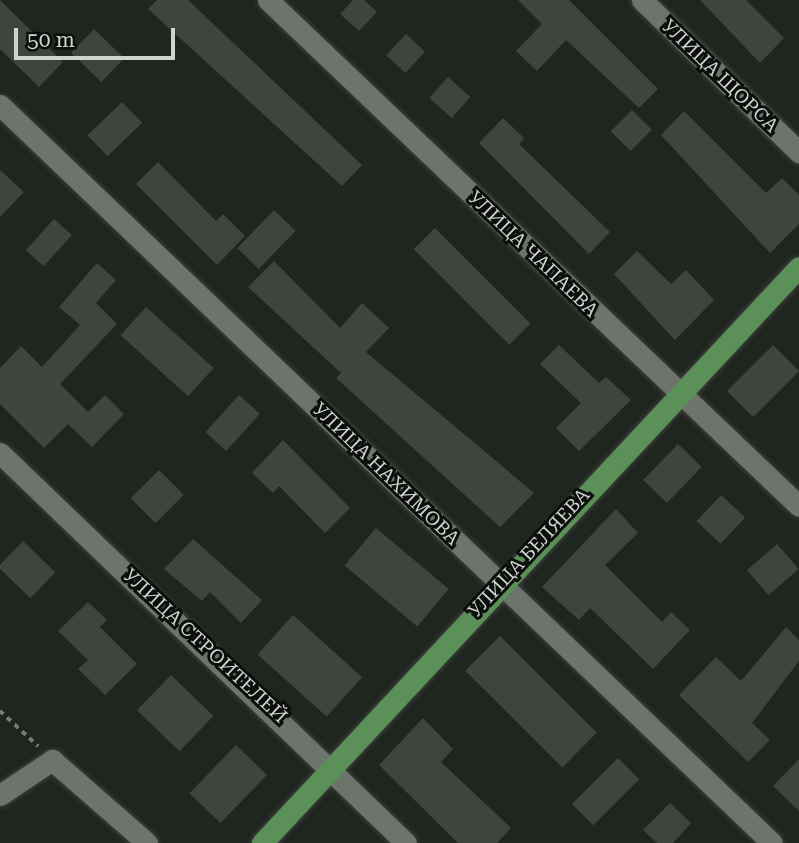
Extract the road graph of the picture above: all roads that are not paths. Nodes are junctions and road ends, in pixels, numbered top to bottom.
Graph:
1 (268, 0) edge
2 (642, 0) edge
3 (0, 105) edge
4 (799, 152) edge
5 (799, 267) edge
6 (678, 392) junction
7 (0, 453) edge
8 (799, 506) edge
9 (500, 584) junction
10 (332, 767) junction
11 (0, 795) edge
12 (147, 843) edge
13 (262, 843) edge
14 (406, 843) edge
15 (772, 843) edge

1 - 6 street, УЛИЦА ЧАПАЕВА
2 - 4 street, УЛИЦА ЩОРСА
3 - 9 street, УЛИЦА НАХИМОВА
5 - 6 main road, УЛИЦА БЕЛЯЕВА
6 - 8 street, УЛИЦА ЧАПАЕВА
6 - 9 main road, УЛИЦА БЕЛЯЕВА
7 - 10 street, УЛИЦА СТРОИТЕЛЕЙ
9 - 10 main road, УЛИЦА БЕЛЯЕВА
9 - 15 street, УЛИЦА НАХИМОВА
10 - 13 main road, УЛИЦА БЕЛЯЕВА
10 - 14 street, УЛИЦА СТРОИТЕЛЕЙ
11 - 12 street

